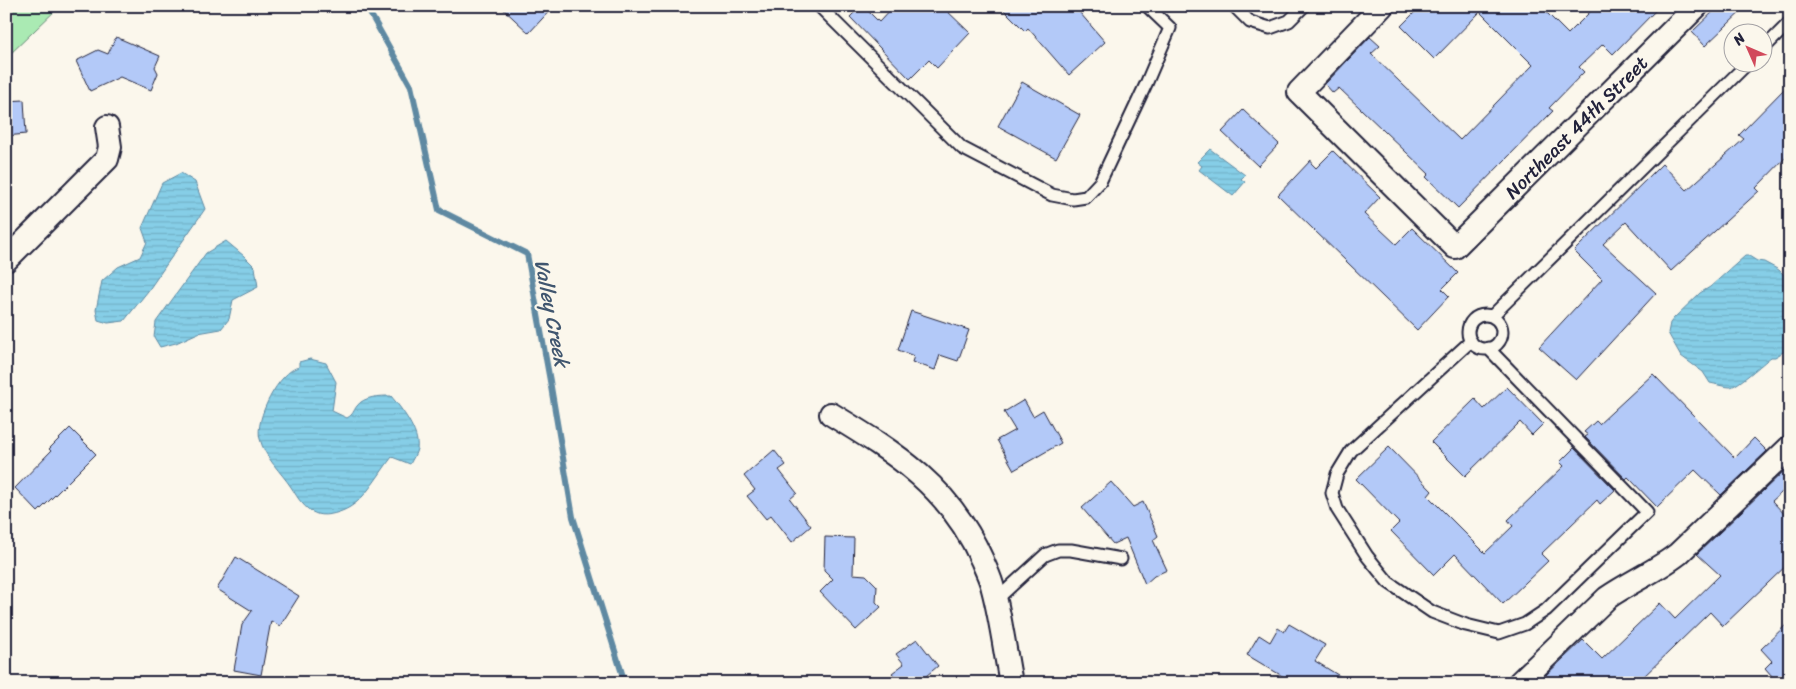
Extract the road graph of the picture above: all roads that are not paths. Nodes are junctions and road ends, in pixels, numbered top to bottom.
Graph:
1 (820, 6) edge
2 (1147, 6) edge
3 (1234, 6) edge
4 (1304, 6) edge
5 (1382, 6) edge
6 (1697, 6) edge
7 (1790, 22) edge
8 (1774, 38) edge
9 (1739, 72) edge
10 (108, 127) dead end
11 (6, 260) edge
12 (1492, 316) junction
13 (1471, 341) junction
14 (1488, 348) junction
15 (832, 414) dead end
16 (1790, 447) edge
17 (1121, 558) dead end
18 (996, 600) junction
19 (1011, 683) edge
20 (1519, 683) edge

1 - 2 lane
3 - 4 lane
5 - 6 street, Northeast 44th Street
7 - 8 lane
9 - 12 lane
10 - 11 street
12 - 13 lane
12 - 14 lane
13 - 14 lane
13 - 14 lane
15 - 18 street
16 - 20 street
17 - 18 lane
18 - 19 street

